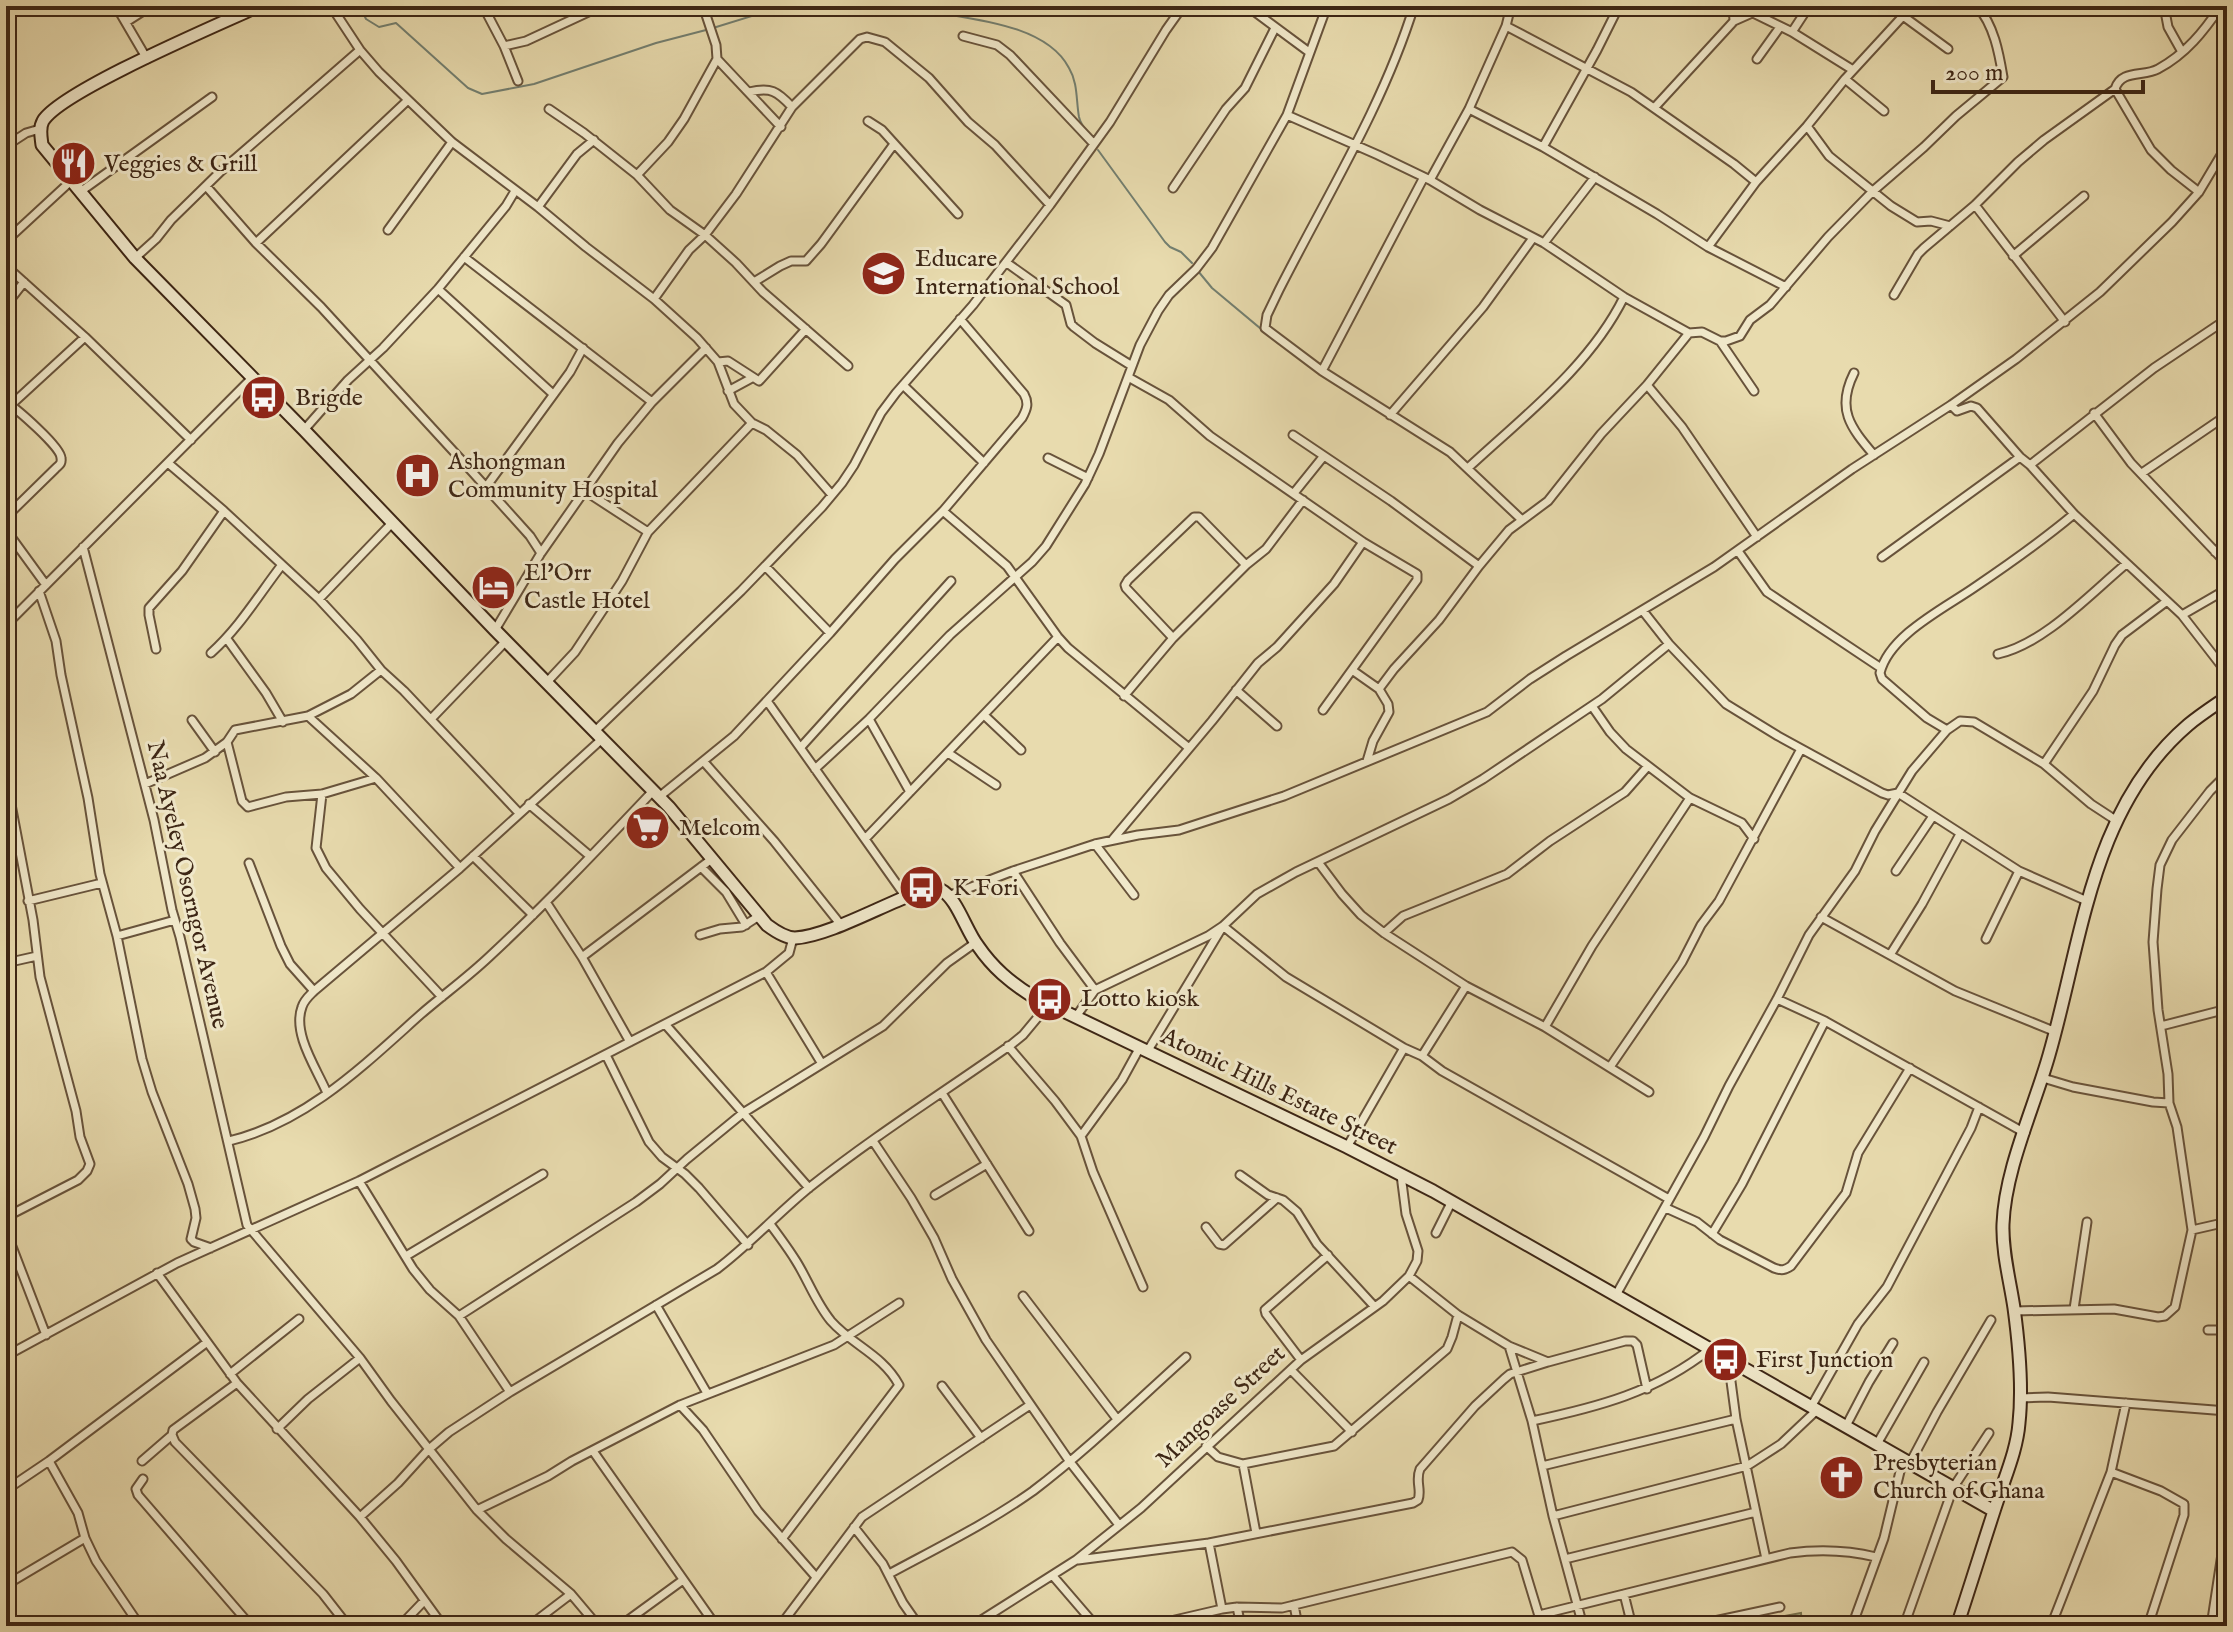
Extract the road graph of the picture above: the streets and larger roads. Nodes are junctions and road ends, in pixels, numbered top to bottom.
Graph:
1 (23, 6) edge
2 (116, 6) edge
3 (151, 6) edge
4 (259, 6) edge
5 (331, 6) edge
6 (483, 6) edge
7 (703, 6) edge
8 (1183, 6) edge
9 (1247, 6) edge
10 (1327, 6) edge
11 (1414, 6) edge
12 (1511, 6) edge
13 (1619, 6) edge
14 (1736, 6) edge
15 (1809, 6) edge
16 (1909, 6) edge
17 (1977, 6) edge
18 (2164, 6) edge
19 (2221, 6) edge
20 (597, 8) edge
21 (9, 12) edge
22 (1752, 13) junction
23 (1903, 16) junction
24 (1734, 21) junction
25 (126, 22) junction
26 (1506, 26) junction
27 (1780, 27) junction
28 (1275, 28) junction
29 (1792, 32) junction
30 (963, 36) dead end
31 (504, 46) junction
32 (1948, 49) dead end
33 (360, 50) junction
34 (1309, 52) junction
35 (2182, 52) junction
36 (147, 59) junction
37 (717, 59) junction
38 (1757, 59) dead end
39 (1587, 67) junction
40 (1853, 70) junction
41 (1845, 79) junction
42 (518, 81) dead end
43 (2115, 89) junction
44 (749, 92) junction
45 (212, 97) dead end
46 (408, 100) junction
47 (792, 107) junction
48 (1655, 107) junction
49 (549, 109) dead end
50 (1469, 109) junction
51 (1884, 111) dead end
52 (1287, 115) junction
53 (868, 121) dead end
54 (1807, 126) junction
55 (781, 127) junction
56 (40, 129) junction
57 (594, 140) junction
58 (452, 142) junction
59 (894, 144) junction
60 (1094, 144) junction
61 (1355, 145) junction
62 (2227, 145) edge
63 (6, 146) edge
64 (1543, 147) junction
65 (637, 175) junction
66 (1595, 177) junction
67 (1427, 179) junction
68 (71, 181) junction
69 (1756, 182) junction
70 (206, 186) junction
71 (1173, 188) dead end
72 (515, 191) junction
73 (1873, 191) junction
74 (80, 192) junction
75 (2199, 192) junction
76 (2084, 196) dead end
77 (1050, 205) junction
78 (1975, 205) junction
79 (538, 207) junction
80 (958, 214) dead end
81 (1950, 226) junction
82 (388, 230) dead end
83 (705, 235) junction
84 (1533, 238) junction
85 (6, 241) edge
86 (256, 243) junction
87 (1544, 243) junction
88 (1708, 247) junction
89 (2013, 256) junction
90 (464, 257) junction
91 (135, 258) junction
92 (1007, 263) junction
93 (6, 266) edge
94 (24, 282) junction
95 (754, 282) junction
96 (1786, 287) junction
97 (438, 289) junction
98 (1894, 295) dead end
99 (1624, 297) junction
100 (654, 299) junction
101 (6, 305) edge
102 (960, 319) junction
103 (2227, 319) edge
104 (2065, 322) junction
105 (806, 329) junction
106 (1689, 333) junction
107 (85, 337) junction
108 (1720, 341) junction
109 (583, 348) junction
110 (706, 348) junction
111 (370, 361) junction
112 (718, 362) junction
113 (848, 366) dead end
114 (1132, 366) junction
115 (1322, 371) junction
116 (1854, 373) dead end
117 (253, 377) junction
118 (1128, 377) junction
119 (752, 378) junction
120 (903, 385) junction
121 (1647, 385) junction
122 (728, 391) junction
123 (1754, 391) dead end
124 (553, 394) junction
125 (652, 402) junction
126 (8, 404) edge
127 (1951, 405) junction
128 (2094, 413) junction
129 (1390, 415) junction
130 (2227, 415) edge
131 (752, 423) junction
132 (304, 430) junction
133 (1293, 435) dead end
134 (191, 440) junction
135 (1874, 455) junction
136 (1323, 457) junction
137 (2020, 457) junction
138 (1048, 458) dead end
139 (168, 463) junction
140 (984, 463) junction
141 (2030, 465) junction
142 (1468, 468) junction
143 (2142, 473) junction
144 (1088, 478) junction
145 (486, 487) junction
146 (585, 491) junction
147 (1294, 493) junction
148 (832, 495) junction
149 (1303, 500) junction
150 (224, 511) junction
151 (943, 511) junction
152 (2074, 514) junction
153 (6, 517) edge
154 (1522, 520) junction
155 (393, 522) junction
156 (6, 531) edge
157 (648, 532) junction
158 (1757, 537) junction
159 (1363, 542) junction
160 (2227, 542) edge
161 (83, 547) junction
162 (1738, 551) junction
163 (2215, 552) junction
164 (541, 553) junction
165 (1882, 557) dead end
166 (2126, 564) junction
167 (2227, 564) edge
168 (1246, 565) junction
169 (281, 566) junction
170 (765, 566) junction
171 (1479, 566) junction
172 (1016, 577) junction
173 (951, 581) dead end
174 (46, 585) junction
175 (2227, 589) edge
176 (39, 591) junction
177 (319, 599) junction
178 (2167, 601) junction
179 (1643, 611) junction
180 (2182, 615) junction
181 (6, 625) edge
182 (495, 630) junction
183 (830, 633) junction
184 (1058, 637) junction
185 (1173, 638) junction
186 (227, 639) junction
187 (506, 641) junction
188 (1669, 644) junction
189 (156, 649) dead end
190 (211, 653) dead end
191 (1998, 654) dead end
192 (1881, 668) junction
193 (381, 670) junction
194 (1352, 670) junction
195 (2227, 673) edge
196 (547, 682) junction
197 (1379, 689) junction
198 (1236, 690) junction
199 (1124, 696) junction
200 (2227, 697) edge
201 (767, 701) junction
202 (1592, 706) junction
203 (1323, 710) dead end
204 (984, 715) junction
205 (308, 716) junction
206 (431, 719) junction
207 (869, 719) junction
208 (192, 720) dead end
209 (283, 722) junction
210 (1277, 726) dead end
211 (1947, 730) junction
212 (598, 735) junction
213 (227, 742) junction
214 (801, 747) junction
215 (1189, 748) junction
216 (1801, 749) junction
217 (1021, 750) dead end
218 (215, 752) junction
219 (948, 753) junction
220 (1367, 761) junction
221 (704, 762) junction
222 (2044, 764) junction
223 (1648, 766) junction
224 (815, 769) junction
225 (2227, 774) edge
226 (6, 778) edge
227 (376, 778) junction
228 (145, 784) junction
229 (996, 785) dead end
230 (910, 792) junction
231 (1898, 793) junction
232 (322, 794) junction
233 (656, 794) junction
234 (1690, 798) junction
235 (529, 804) junction
236 (519, 813) junction
237 (1933, 816) junction
238 (1763, 821) junction
239 (2117, 821) junction
240 (1742, 823) junction
241 (1960, 834) junction
242 (865, 839) junction
243 (1754, 839) junction
244 (1111, 841) junction
245 (1095, 844) junction
246 (473, 856) junction
247 (590, 856) junction
248 (713, 858) junction
249 (1318, 862) junction
250 (249, 863) dead end
251 (701, 867) junction
252 (460, 868) junction
253 (1013, 871) junction
254 (1896, 871) dead end
255 (2019, 871) junction
256 (2226, 880) edge
257 (102, 883) junction
258 (1134, 895) dead end
259 (948, 896) junction
260 (906, 897) junction
261 (28, 901) junction
262 (2087, 901) junction
263 (546, 902) junction
264 (533, 915) junction
265 (759, 916) junction
266 (1821, 917) junction
267 (175, 920) junction
268 (2227, 924) edge
269 (746, 925) junction
270 (841, 925) junction
271 (1223, 926) junction
272 (384, 933) junction
273 (1384, 933) junction
274 (700, 935) dead end
275 (117, 936) junction
276 (793, 938) junction
277 (1986, 939) dead end
278 (975, 943) junction
279 (1890, 955) junction
280 (37, 956) junction
281 (582, 957) junction
282 (6, 963) edge
283 (766, 972) junction
284 (1466, 986) junction
285 (1095, 990) junction
286 (314, 991) junction
287 (442, 997) junction
288 (1777, 999) junction
289 (2227, 1001) edge
290 (1048, 1005) junction
291 (2227, 1009) edge
292 (1075, 1018) junction
293 (1825, 1021) junction
294 (665, 1024) junction
295 (2161, 1026) junction
296 (1545, 1027) junction
297 (2056, 1032) junction
298 (630, 1042) junction
299 (1008, 1046) junction
300 (1404, 1048) junction
301 (1143, 1051) junction
302 (606, 1055) junction
303 (1422, 1056) junction
304 (822, 1064) junction
305 (1610, 1067) junction
306 (1910, 1068) junction
307 (2043, 1078) junction
308 (1649, 1092) dead end
309 (327, 1093) junction
310 (942, 1093) junction
311 (2169, 1103) junction
312 (1979, 1107) junction
313 (743, 1113) junction
314 (2025, 1133) junction
315 (1081, 1136) junction
316 (229, 1141) junction
317 (873, 1141) junction
318 (1347, 1147) junction
319 (987, 1164) junction
320 (677, 1169) junction
321 (543, 1174) dead end
322 (1240, 1175) dead end
323 (1401, 1175) junction
324 (359, 1181) junction
325 (809, 1188) junction
326 (935, 1195) dead end
327 (1277, 1198) junction
328 (1669, 1199) junction
329 (1452, 1201) junction
330 (1666, 1208) junction
331 (6, 1217) edge
332 (2087, 1222) dead end
333 (2227, 1222) edge
334 (770, 1224) junction
335 (1206, 1227) dead end
336 (2192, 1230) junction
337 (6, 1231) edge
338 (251, 1231) junction
339 (1029, 1231) dead end
340 (1436, 1233) dead end
341 (1712, 1234) junction
342 (748, 1245) junction
343 (211, 1248) junction
344 (1328, 1255) junction
345 (406, 1256) junction
346 (157, 1273) junction
347 (1409, 1276) junction
348 (1143, 1287) dead end
349 (1616, 1295) junction
350 (1023, 1296) dead end
351 (899, 1303) dead end
352 (656, 1305) junction
353 (1374, 1306) junction
354 (2074, 1309) junction
355 (2014, 1311) junction
356 (1458, 1315) junction
357 (459, 1316) junction
358 (299, 1319) dead end
359 (1991, 1320) dead end
360 (2208, 1330) dead end
361 (2227, 1330) edge
362 (46, 1335) junction
363 (847, 1337) junction
364 (206, 1343) junction
365 (1893, 1343) dead end
366 (1509, 1346) junction
367 (1710, 1349) junction
368 (6, 1356) edge
369 (1186, 1357) dead end
370 (360, 1358) junction
371 (1728, 1359) junction
372 (1301, 1360) junction
373 (1548, 1362) junction
374 (1924, 1362) dead end
375 (1291, 1370) junction
376 (1517, 1371) junction
377 (230, 1374) junction
378 (237, 1383) junction
379 (942, 1386) dead end
380 (1647, 1389) junction
381 (510, 1392) junction
382 (707, 1393) junction
383 (2020, 1398) junction
384 (2126, 1403) junction
385 (680, 1405) junction
386 (1030, 1405) junction
387 (1814, 1408) junction
388 (2227, 1411) edge
389 (1117, 1419) junction
390 (1736, 1419) junction
391 (1532, 1421) junction
392 (1846, 1426) junction
393 (277, 1429) junction
394 (1352, 1432) junction
395 (1989, 1433) dead end
396 (172, 1435) junction
397 (981, 1438) junction
398 (1877, 1444) junction
399 (1206, 1446) junction
400 (428, 1450) junction
401 (593, 1451) junction
402 (49, 1461) junction
403 (142, 1461) dead end
404 (1907, 1461) junction
405 (1070, 1462) junction
406 (1243, 1464) junction
407 (1542, 1466) junction
408 (1747, 1466) junction
409 (2111, 1472) junction
410 (143, 1479) dead end
411 (1953, 1488) junction
412 (6, 1490) edge
413 (477, 1510) junction
414 (1994, 1511) junction
415 (1756, 1512) junction
416 (1553, 1516) junction
417 (360, 1517) junction
418 (2227, 1521) edge
419 (1119, 1525) junction
420 (854, 1527) junction
421 (1256, 1533) junction
422 (85, 1538) junction
423 (782, 1539) junction
424 (1209, 1543) junction
425 (1876, 1557) junction
426 (1565, 1559) junction
427 (1766, 1559) junction
428 (1076, 1560) junction
429 (889, 1574) junction
430 (1053, 1576) junction
431 (816, 1577) junction
432 (683, 1580) junction
433 (6, 1585) edge
434 (571, 1594) junction
435 (1624, 1594) junction
436 (424, 1601) junction
437 (1294, 1605) junction
438 (1578, 1605) junction
439 (1237, 1607) junction
440 (1780, 1607) dead end
441 (1222, 1609) junction
442 (1186, 1617) junction
443 (1540, 1621) edge
444 (140, 1626) edge
445 (251, 1626) edge
446 (348, 1626) edge
447 (400, 1626) edge
448 (443, 1626) edge
449 (529, 1626) edge
450 (598, 1626) edge
451 (620, 1626) edge
452 (716, 1626) edge
453 (780, 1626) edge
454 (919, 1626) edge
455 (972, 1626) edge
456 (1096, 1626) edge
457 (1149, 1626) edge
458 (1188, 1626) edge
459 (1241, 1626) edge
460 (1298, 1626) edge
461 (1530, 1626) edge
462 (1583, 1626) edge
463 (1632, 1626) edge
464 (1691, 1626) edge
465 (1852, 1626) edge
466 (1904, 1626) edge
467 (1957, 1626) edge
468 (2051, 1626) edge
469 (2148, 1626) edge
470 (2211, 1626) edge

1 - 21 street
2 - 25 street
3 - 25 street
4 - 36 street
5 - 33 street
6 - 31 street
7 - 37 street
8 - 60 street
9 - 28 street
10 - 34 street
11 - 61 street
12 - 26 street
13 - 39 street
14 - 22 street
14 - 24 street
15 - 29 street
16 - 23 street
17 - 73 street
18 - 35 street
19 - 35 street
20 - 31 street
22 - 24 street
22 - 27 street
23 - 32 street
23 - 40 street
24 - 48 street
25 - 36 street
26 - 39 street
26 - 50 street
27 - 29 street
27 - 38 street
28 - 34 street
28 - 71 street
29 - 40 street
30 - 60 street
31 - 42 street
33 - 46 street
33 - 70 street
34 - 52 street
35 - 43 street
36 - 56 street
37 - 44 street
37 - 65 street
39 - 48 street
39 - 64 street
40 - 41 street
41 - 51 street
41 - 54 street
43 - 75 street
43 - 78 street
44 - 47 street
44 - 55 street
45 - 74 street
46 - 58 street
46 - 86 street
47 - 55 street
47 - 77 street
48 - 69 street
49 - 57 street
50 - 64 street
50 - 67 street
52 - 61 street
52 - 114 street
53 - 59 street
54 - 69 street
54 - 73 street
55 - 83 street
56 - 63 street
56 - 68 street
57 - 65 street
57 - 79 street
58 - 72 street
58 - 82 street
59 - 80 street
59 - 95 street
60 - 77 street
61 - 67 street
61 - 115 street
62 - 75 street
64 - 66 street
65 - 83 street
66 - 87 street
66 - 88 street
67 - 84 street
67 - 115 street
68 - 74 street
68 - 85 street
69 - 88 street
70 - 86 street
70 - 91 street
72 - 79 street
72 - 90 street
73 - 81 street
73 - 96 street
74 - 91 street
75 - 104 street
76 - 89 street
77 - 92 street
78 - 81 street
78 - 89 street
79 - 100 street
81 - 98 street
83 - 95 street
83 - 100 street
84 - 87 street
84 - 129 street
86 - 111 street
87 - 99 street
88 - 96 street
89 - 104 street
90 - 97 street
90 - 109 street
91 - 117 street
92 - 102 street
92 - 114 street
93 - 94 street
94 - 101 street
94 - 107 street
95 - 105 street
96 - 108 street
97 - 111 street
97 - 124 street
99 - 106 street
99 - 142 street
100 - 110 street
102 - 120 street
102 - 140 street
103 - 128 street
104 - 127 street
105 - 113 street
105 - 119 street
106 - 108 street
106 - 121 street
107 - 126 street
107 - 134 street
108 - 123 street
109 - 124 street
109 - 125 street
110 - 112 street
110 - 125 street
111 - 132 street
111 - 145 street
112 - 119 street
112 - 122 street
114 - 118 street
115 - 129 street
116 - 135 street
117 - 132 street
117 - 134 street
118 - 144 street
118 - 147 street
119 - 122 street
120 - 140 street
120 - 148 street
121 - 154 street
121 - 158 street
122 - 131 street
124 - 145 street
125 - 146 street
126 - 153 street
127 - 135 street
127 - 137 street
128 - 141 street
128 - 143 street
129 - 142 street
130 - 143 street
131 - 148 street
131 - 157 street
132 - 155 street
133 - 136 street
134 - 139 street
135 - 158 street
136 - 147 street
136 - 171 street
137 - 141 street
137 - 165 street
138 - 144 street
139 - 150 street
139 - 161 street
140 - 151 street
141 - 152 street
142 - 154 street
143 - 163 street
144 - 172 street
145 - 164 street
146 - 157 street
146 - 164 street
147 - 149 street
148 - 170 street
149 - 159 street
149 - 168 street
150 - 169 street
150 - 189 street
151 - 172 street
151 - 183 street
152 - 166 street
152 - 192 street
154 - 171 street
155 - 177 street
155 - 182 street
156 - 174 street
157 - 196 street
158 - 162 street
159 - 194 street
159 - 198 street
160 - 163 street
161 - 174 street
161 - 228 street, Naa Ayeley Osorngor Avenue
162 - 179 street
162 - 192 street
163 - 167 street
164 - 182 street
166 - 178 street
166 - 191 street
168 - 185 street
168 - 185 street
169 - 177 street
169 - 186 street
170 - 183 street
170 - 212 street
171 - 197 street
172 - 184 street
172 - 207 street
173 - 214 street
174 - 176 street
175 - 180 street
176 - 181 street
176 - 257 street
177 - 193 street
178 - 180 street
178 - 222 street
179 - 188 street
179 - 220 street
180 - 195 street
182 - 187 street
183 - 201 street
184 - 199 street
184 - 204 street
185 - 199 street
186 - 190 street
186 - 209 street
187 - 196 street
187 - 206 street
188 - 202 street
188 - 216 street
192 - 211 street
193 - 205 street
193 - 206 street
194 - 197 street
194 - 203 street
196 - 212 street
197 - 220 street
198 - 210 street
198 - 215 street
199 - 215 street
200 - 239 street
201 - 214 street
201 - 221 street
202 - 223 street
202 - 249 street
204 - 217 street
204 - 219 street
205 - 209 street
205 - 227 street
206 - 236 street
207 - 224 street
207 - 230 street
208 - 218 street
209 - 213 street
211 - 222 street
211 - 231 street
212 - 233 street
212 - 235 street
213 - 218 street
213 - 232 street
214 - 224 street
215 - 244 street
216 - 231 street
216 - 238 street
218 - 228 street
219 - 229 street
219 - 230 street
220 - 244 street
221 - 233 street
221 - 270 street
222 - 239 street
223 - 234 street
223 - 273 street
224 - 242 street
225 - 295 street
226 - 261 street
227 - 232 street
227 - 252 street
228 - 267 street, Naa Ayeley Osorngor Avenue
230 - 242 street
231 - 237 street
231 - 266 street
232 - 272 street
233 - 247 street
233 - 248 street
234 - 240 street
234 - 296 street
235 - 236 street
235 - 247 street
236 - 246 street
237 - 241 street
237 - 254 street
238 - 240 street
238 - 243 street
239 - 262 street
240 - 243 street
241 - 255 street
241 - 279 street
242 - 260 street
243 - 305 street
244 - 245 street
245 - 253 street
245 - 258 street
246 - 252 street
246 - 264 street
247 - 263 street
248 - 251 street
248 - 265 street
249 - 271 street
249 - 273 street
250 - 286 street
251 - 269 street
251 - 281 street
252 - 272 street
253 - 259 street
253 - 285 street
255 - 262 street
255 - 277 street
256 - 268 street
257 - 261 street
257 - 275 street
259 - 260 street
259 - 278 street, Atomic Hills Estate Street
260 - 270 street
261 - 280 street
262 - 297 street
263 - 264 street
263 - 281 street
264 - 287 street
265 - 269 street
265 - 276 street
266 - 279 street
266 - 288 street
267 - 275 street
267 - 316 street, Naa Ayeley Osorngor Avenue
269 - 274 street
270 - 276 street
271 - 285 street
271 - 300 street
271 - 301 street
272 - 286 street
272 - 287 street
273 - 284 street
275 - 343 street
276 - 283 street
278 - 290 street, Atomic Hills Estate Street
278 - 304 street
279 - 297 street
280 - 282 street
280 - 331 street
281 - 298 street
283 - 294 street
283 - 304 street
284 - 296 street
284 - 303 street
285 - 292 street
286 - 309 street
287 - 309 street
288 - 293 street
288 - 328 street
289 - 291 street
290 - 292 street, Atomic Hills Estate Street
290 - 299 street
291 - 295 street
292 - 301 street, Atomic Hills Estate Street
293 - 306 street
293 - 341 street
294 - 298 street
294 - 313 street
295 - 311 street
296 - 305 street
297 - 307 street
298 - 302 street
299 - 310 street
299 - 315 street
300 - 303 street
300 - 318 street
301 - 315 street
301 - 318 street, Atomic Hills Estate Street
302 - 320 street
302 - 324 street
303 - 328 street
304 - 313 street
305 - 308 street
306 - 312 street
306 - 341 street
307 - 311 street
307 - 314 street
309 - 316 street
310 - 317 street
310 - 319 street
311 - 336 street
312 - 314 street
312 - 387 street
313 - 320 street
313 - 325 street
314 - 355 street
315 - 348 street
316 - 338 street, Naa Ayeley Osorngor Avenue
317 - 325 street
317 - 386 street
318 - 323 street, Atomic Hills Estate Street
319 - 326 street
319 - 339 street
320 - 342 street
320 - 357 street
321 - 345 street
322 - 327 street
323 - 329 street, Atomic Hills Estate Street
323 - 347 street
324 - 338 street
324 - 345 street
325 - 334 street
327 - 335 street
327 - 344 street
328 - 330 street
329 - 340 street
329 - 349 street, Atomic Hills Estate Street
330 - 341 street
330 - 349 street
332 - 354 street
333 - 336 street
334 - 342 street
334 - 363 street
336 - 354 street
337 - 362 street
338 - 343 street
338 - 370 street
342 - 352 street
343 - 346 street
344 - 353 street
344 - 372 street
345 - 357 street
346 - 362 street
346 - 364 street
347 - 353 street, Mangoase Street
347 - 356 street
349 - 367 street, Atomic Hills Estate Street
350 - 389 street
351 - 363 street
352 - 381 street
352 - 382 street
353 - 372 street, Mangoase Street
354 - 355 street
355 - 383 street
356 - 366 street
356 - 394 street
357 - 381 street
358 - 377 street
359 - 404 street
360 - 361 street
362 - 368 street
363 - 382 street
363 - 423 street
364 - 377 street
364 - 402 street
365 - 392 street
366 - 373 street
366 - 376 street
367 - 371 street, Atomic Hills Estate Street
367 - 380 street
369 - 389 street
370 - 393 street
370 - 400 street
371 - 387 street, Atomic Hills Estate Street
371 - 390 street
372 - 375 street, Mangoase Street
373 - 376 street
373 - 380 street
374 - 398 street
375 - 394 street
375 - 399 street, Mangoase Street
376 - 391 street
376 - 421 street
377 - 378 street
378 - 393 street
378 - 396 street
379 - 397 street
380 - 391 street
381 - 400 street
382 - 385 street
383 - 384 street
383 - 414 street
384 - 388 street
384 - 409 street
385 - 401 street
385 - 423 street
386 - 397 street
386 - 405 street
387 - 392 street, Atomic Hills Estate Street
387 - 408 street
389 - 405 street
390 - 407 street
390 - 408 street
391 - 407 street
392 - 398 street, Atomic Hills Estate Street
393 - 417 street
394 - 406 street
395 - 411 street
396 - 403 street
396 - 446 street
397 - 420 street
398 - 404 street, Atomic Hills Estate Street
399 - 406 street
399 - 419 street, Mangoase Street
400 - 413 street
400 - 417 street
401 - 413 street
401 - 432 street
402 - 412 street
402 - 422 street
404 - 411 street, Atomic Hills Estate Street
404 - 425 street
405 - 419 street
405 - 429 street
406 - 421 street
407 - 416 street
408 - 415 street
408 - 416 street
409 - 468 street
409 - 469 street
410 - 445 street
411 - 414 street, Atomic Hills Estate Street
411 - 466 street
413 - 434 street
414 - 467 street
415 - 426 street
415 - 427 street
416 - 426 street
417 - 436 street
418 - 470 street
419 - 428 street, Mangoase Street
420 - 429 street
420 - 431 street
421 - 424 street
422 - 433 street
422 - 444 street
423 - 431 street
424 - 428 street
424 - 441 street
425 - 427 street
425 - 465 street
426 - 438 street
427 - 435 street
428 - 430 street, Mangoase Street
429 - 454 street
430 - 455 street, Mangoase Street
430 - 456 street
431 - 453 street
432 - 451 street
432 - 452 street
434 - 449 street
434 - 450 street
435 - 438 street
435 - 463 street
436 - 447 street
436 - 448 street
437 - 439 street
437 - 443 street
437 - 460 street
438 - 443 street
438 - 462 street
439 - 441 street
439 - 459 street
440 - 464 street
441 - 442 street
442 - 457 street
442 - 458 street
443 - 461 street

